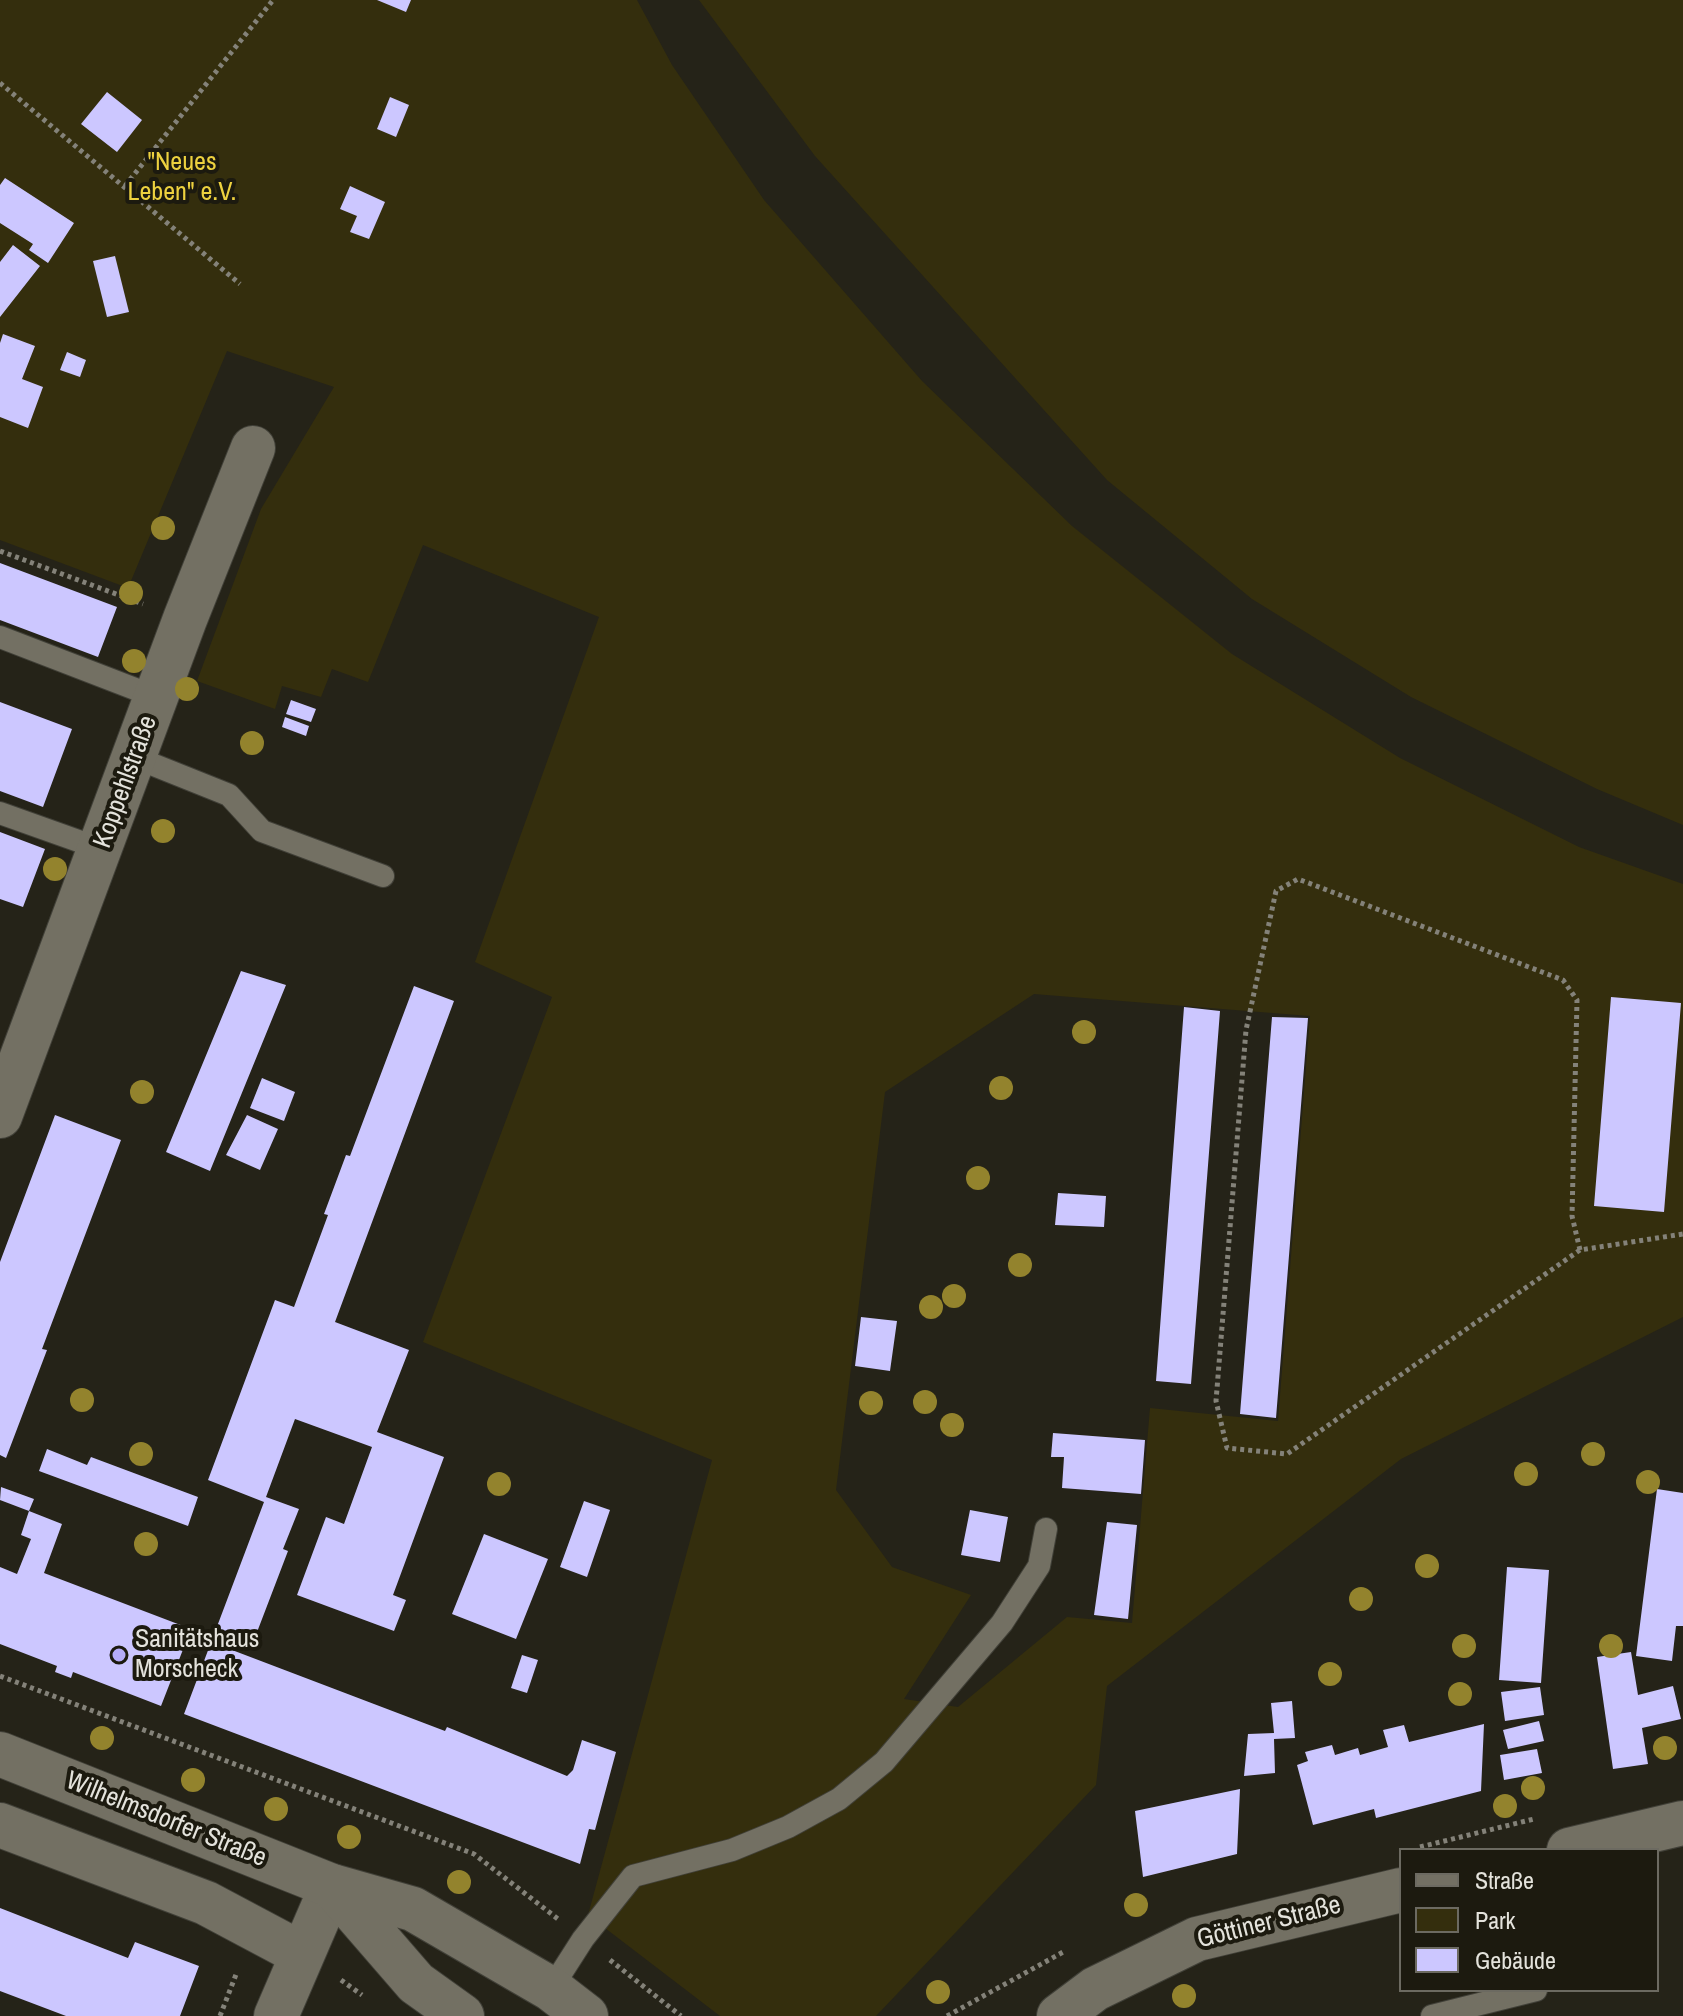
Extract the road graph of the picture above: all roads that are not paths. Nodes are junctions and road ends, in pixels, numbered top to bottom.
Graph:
1 (253, 448) dead end
2 (0, 637) edge
3 (156, 697) junction
4 (134, 757) junction
5 (0, 813) edge
6 (101, 849) junction
7 (383, 876) dead end
8 (0, 1116) edge
9 (1046, 1529) dead end
10 (0, 1754) edge
11 (1683, 1823) edge
12 (0, 1825) edge
13 (1577, 1848) edge
14 (332, 1886) junction
15 (1399, 1890) edge
16 (300, 1953) junction
17 (551, 1989) junction
18 (1528, 1992) edge
19 (276, 2016) edge
20 (462, 2016) edge
21 (586, 2016) edge
22 (1059, 2016) edge
23 (1432, 2016) edge

1 - 3 street, Koppehlstraße
2 - 3 lane
3 - 4 street, Koppehlstraße
4 - 6 street, Koppehlstraße
4 - 7 lane
5 - 6 lane
6 - 8 street, Koppehlstraße
9 - 17 lane
10 - 14 street, Wilhelmsdorfer Straße
11 - 13 street
12 - 16 street
14 - 16 street
14 - 17 street, Wilhelmsdorfer Straße
14 - 20 street, Wilhelmsdorfer Straße
15 - 22 street, Göttiner Straße
16 - 19 street
17 - 21 street, Wilhelmsdorfer Straße
18 - 23 lane

